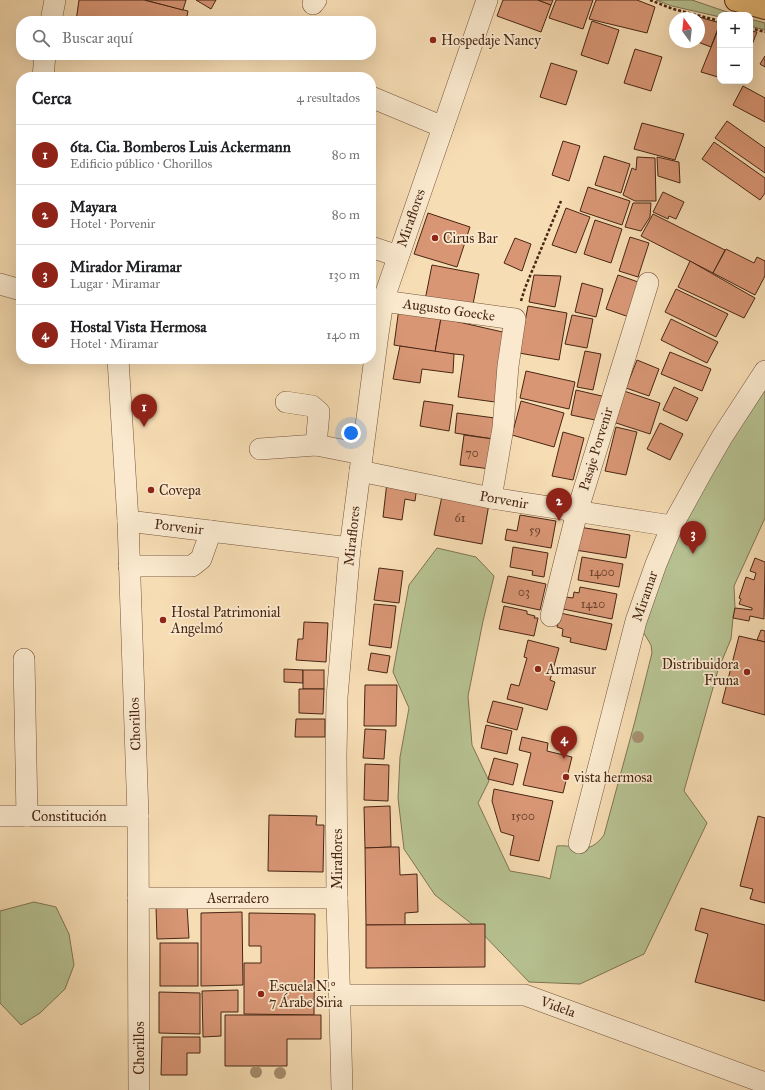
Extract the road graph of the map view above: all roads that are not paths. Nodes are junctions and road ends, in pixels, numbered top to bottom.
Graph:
1 (55, 0) edge
2 (487, 0) edge
3 (736, 0) edge
4 (765, 8) edge
5 (52, 16) edge
6 (45, 60) edge
7 (43, 72) edge
8 (376, 99) edge
9 (443, 127) junction
10 (376, 249) edge
11 (398, 256) junction
12 (0, 284) edge
13 (648, 284) dead end
14 (16, 289) edge
15 (383, 301) junction
16 (376, 326) edge
17 (118, 364) edge
18 (371, 364) edge
19 (765, 371) edge
20 (286, 402) dead end
21 (316, 445) junction
22 (260, 450) dead end
23 (361, 462) junction
24 (491, 498) junction
25 (577, 512) junction
26 (128, 521) junction
27 (672, 526) junction
28 (211, 531) junction
29 (350, 548) junction
30 (129, 566) junction
31 (551, 616) dead end
32 (24, 659) dead end
33 (0, 816) edge
34 (27, 816) junction
35 (138, 816) junction
36 (579, 844) dead end
37 (138, 898) junction
38 (337, 898) junction
39 (340, 995) junction
40 (765, 1083) edge
41 (139, 1090) edge
42 (342, 1090) edge

1 - 5 street
2 - 9 street, Miraflores
3 - 4 main road
6 - 7 street
8 - 9 street
9 - 11 street, Miraflores
10 - 11 street
11 - 15 street, Miraflores
12 - 14 street
13 - 25 street, Pasaje Porvenir
15 - 16 street, Miraflores
15 - 24 street, Augusto Goecke
17 - 26 street, Chorillos
18 - 23 street, Miraflores
19 - 27 street, Miramar
20 - 21 street
21 - 22 street, Porvenir
21 - 23 street, Porvenir
23 - 24 street, Porvenir
23 - 29 street, Miraflores
24 - 25 street, Porvenir
25 - 27 street, Porvenir
25 - 31 street, Pasaje Porvenir
26 - 28 street, Porvenir
26 - 30 street, Chorillos
27 - 36 street, Miramar
28 - 29 street, Porvenir
28 - 30 street
29 - 38 street, Miraflores
30 - 35 street, Chorillos
32 - 34 street
33 - 34 street, Constitución
34 - 35 street, Constitución
35 - 37 street, Chorillos
37 - 38 street, Aserradero
37 - 41 street, Chorillos
38 - 39 street, Miraflores
39 - 40 street, Videla
39 - 42 street, Miraflores

